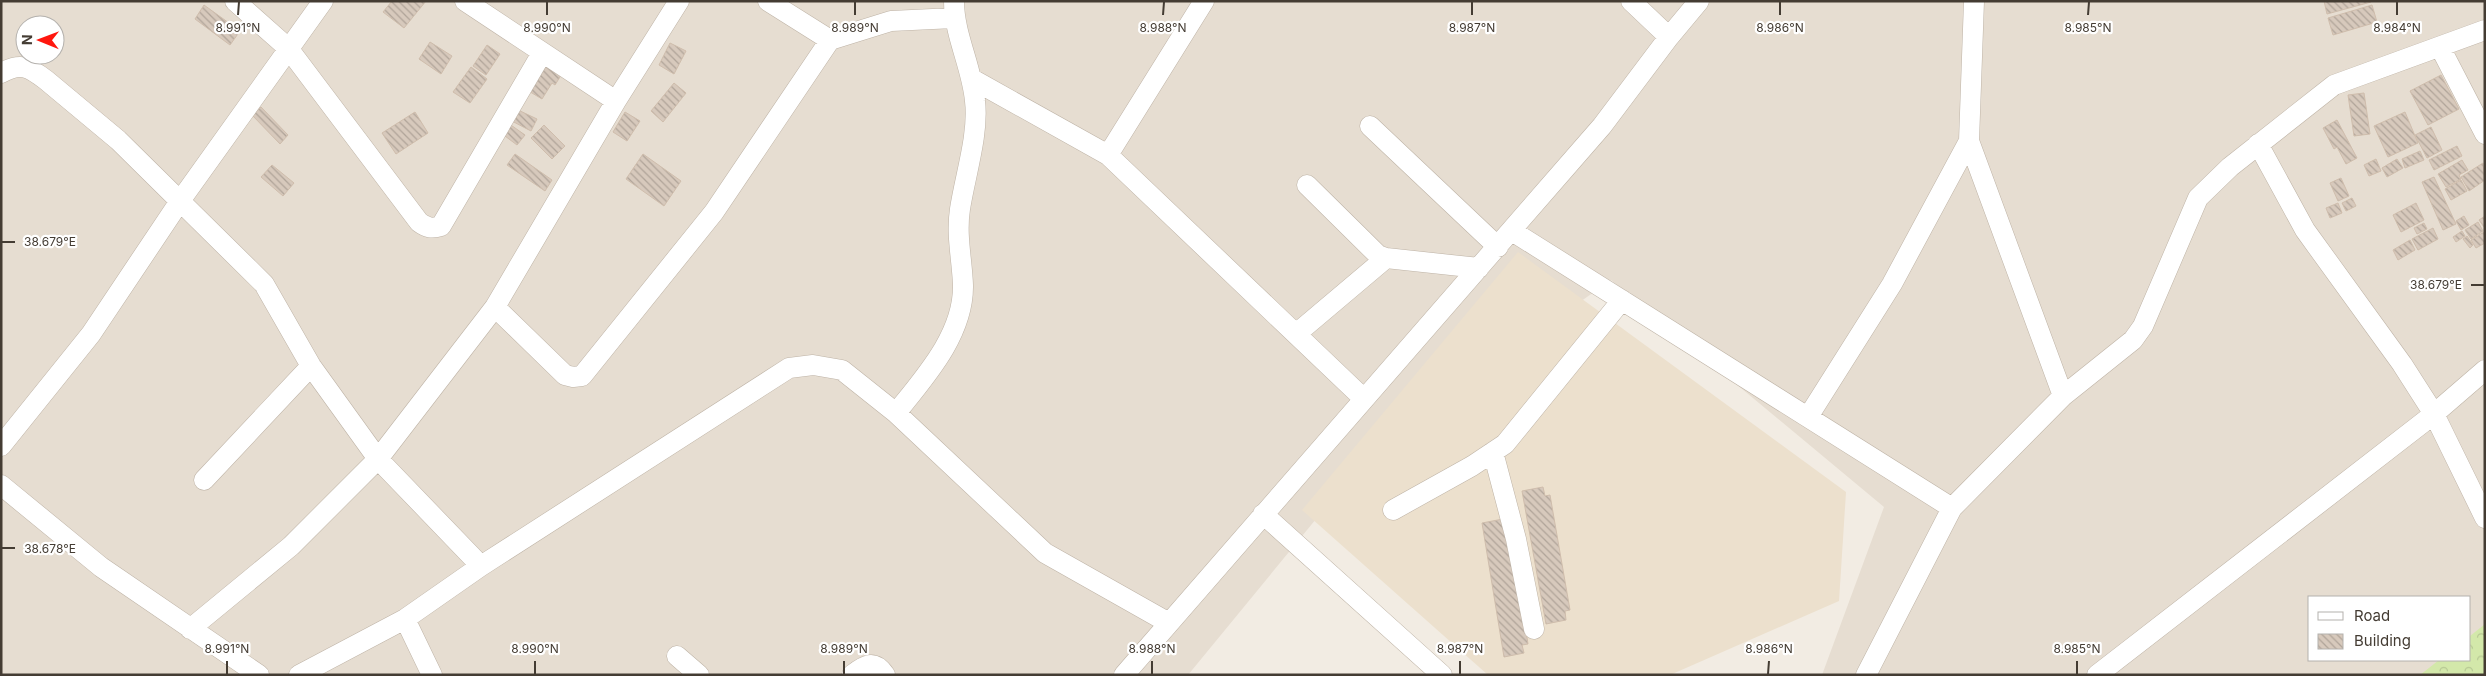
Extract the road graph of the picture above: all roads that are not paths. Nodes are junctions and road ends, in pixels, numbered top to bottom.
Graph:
1 (234, 1) edge
2 (323, 1) edge
3 (465, 1) edge
4 (679, 1) edge
5 (768, 1) edge
6 (1204, 1) edge
7 (1631, 1) edge
8 (1699, 1) edge
9 (1974, 2) edge
10 (954, 9) edge
11 (2485, 30) edge
12 (1669, 37) junction
13 (830, 40) junction
14 (2440, 46) junction
15 (288, 48) junction
16 (542, 53) junction
17 (1, 73) edge
18 (972, 79) junction
19 (616, 102) junction
20 (1370, 126) dead end
21 (2485, 134) edge
22 (1969, 141) junction
23 (2258, 144) junction
24 (1108, 155) junction
25 (1306, 185) dead end
26 (180, 200) junction
27 (1512, 231) junction
28 (1498, 247) junction
29 (1386, 258) junction
30 (1479, 268) junction
31 (1622, 300) junction
32 (495, 306) junction
33 (1296, 334) junction
34 (311, 366) junction
35 (2485, 370) edge
36 (2063, 396) junction
37 (1364, 399) junction
38 (896, 413) junction
39 (2434, 414) junction
40 (1808, 416) junction
41 (1, 446) edge
42 (1493, 452) junction
43 (378, 459) junction
44 (204, 480) dead end
45 (1, 485) edge
46 (1952, 508) junction
47 (1393, 510) dead end
48 (1263, 514) junction
49 (2485, 518) edge
50 (481, 566) junction
51 (405, 618) junction
52 (1169, 623) junction
53 (190, 629) junction
54 (1534, 629) dead end
55 (677, 656) dead end
56 (259, 675) edge
57 (299, 675) edge
58 (432, 675) edge
59 (699, 675) edge
60 (852, 675) edge
61 (885, 675) edge
62 (1124, 675) edge
63 (1442, 675) edge
64 (1866, 675) edge
65 (2097, 675) edge

1 - 15 street
2 - 15 street
3 - 16 street
4 - 19 street
5 - 13 street
6 - 24 street
7 - 12 street
8 - 12 street
9 - 22 street
10 - 13 street
10 - 18 street
11 - 14 street
12 - 27 street
13 - 32 street
14 - 21 street
14 - 23 street
15 - 16 street
15 - 26 street
16 - 19 street
17 - 26 street
18 - 24 street
18 - 38 street
19 - 32 street
20 - 28 street
22 - 36 street
22 - 40 street
23 - 36 street
23 - 39 street
24 - 33 street
25 - 29 street
26 - 34 street
26 - 41 street
27 - 28 street
27 - 31 street
28 - 30 street
29 - 30 street
29 - 33 street
30 - 37 street
31 - 40 street
31 - 42 street
32 - 43 street
33 - 37 street
34 - 43 street
34 - 44 street
35 - 39 street
36 - 46 street
37 - 48 street
38 - 50 street
38 - 52 street
39 - 49 street
39 - 65 street
40 - 46 street
42 - 47 street
42 - 54 street
43 - 50 street
43 - 53 street
45 - 53 street
46 - 64 street
48 - 52 street
48 - 63 street
50 - 51 street
51 - 57 street
51 - 58 street
52 - 62 street
53 - 56 street
55 - 59 street
60 - 61 street

